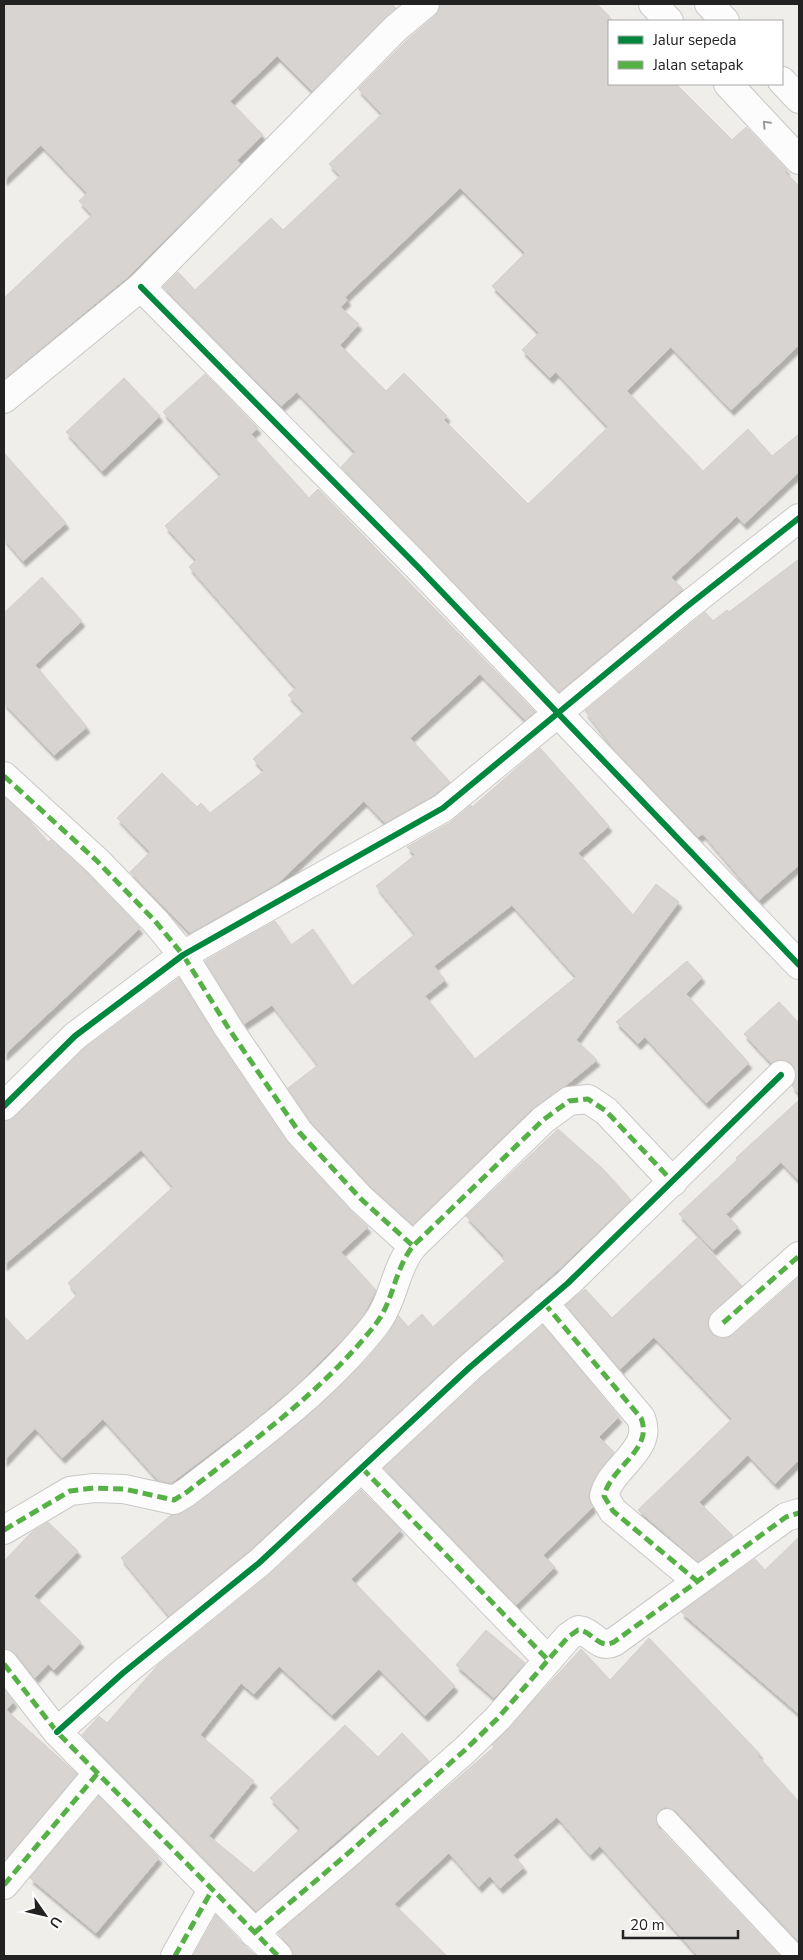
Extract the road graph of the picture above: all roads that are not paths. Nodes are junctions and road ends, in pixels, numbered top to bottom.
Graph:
1 (425, 4) edge
2 (653, 4) edge
3 (709, 4) edge
4 (668, 20) edge
5 (724, 20) edge
6 (783, 82) edge
7 (729, 85) edge
8 (799, 99) edge
9 (799, 160) edge
10 (141, 287) junction
11 (4, 399) edge
12 (799, 518) edge
13 (556, 714) junction
14 (4, 776) edge
15 (183, 955) junction
16 (799, 965) edge
17 (781, 1075) dead end
18 (4, 1106) edge
19 (673, 1182) junction
20 (413, 1246) junction
21 (799, 1256) edge
22 (544, 1303) junction
23 (723, 1323) dead end
24 (362, 1468) junction
25 (799, 1513) edge
26 (4, 1530) edge
27 (697, 1580) junction
28 (548, 1660) junction
29 (4, 1664) edge
30 (56, 1732) junction
31 (97, 1774) junction
32 (667, 1819) dead end
33 (4, 1886) edge
34 (212, 1890) junction
35 (254, 1933) junction
36 (175, 1956) edge
37 (278, 1956) edge
38 (796, 1956) edge

1 - 10 street
2 - 4 street
3 - 5 street
6 - 8 street
9 -> 7 street
10 - 11 street
10 - 13 street
12 - 13 street
13 - 15 street
13 - 16 street
14 - 15 street
15 - 18 street
15 - 20 street
17 - 19 street
19 - 20 street
19 - 22 street
20 - 26 street
21 - 23 street
22 - 24 street
22 - 27 street
24 - 28 street
24 - 30 street
25 - 27 street
27 - 28 street
28 - 35 street
29 - 30 street
30 - 31 street
31 - 33 street
31 - 34 street
32 - 38 lane
34 - 35 street
34 - 36 street
35 - 37 street

